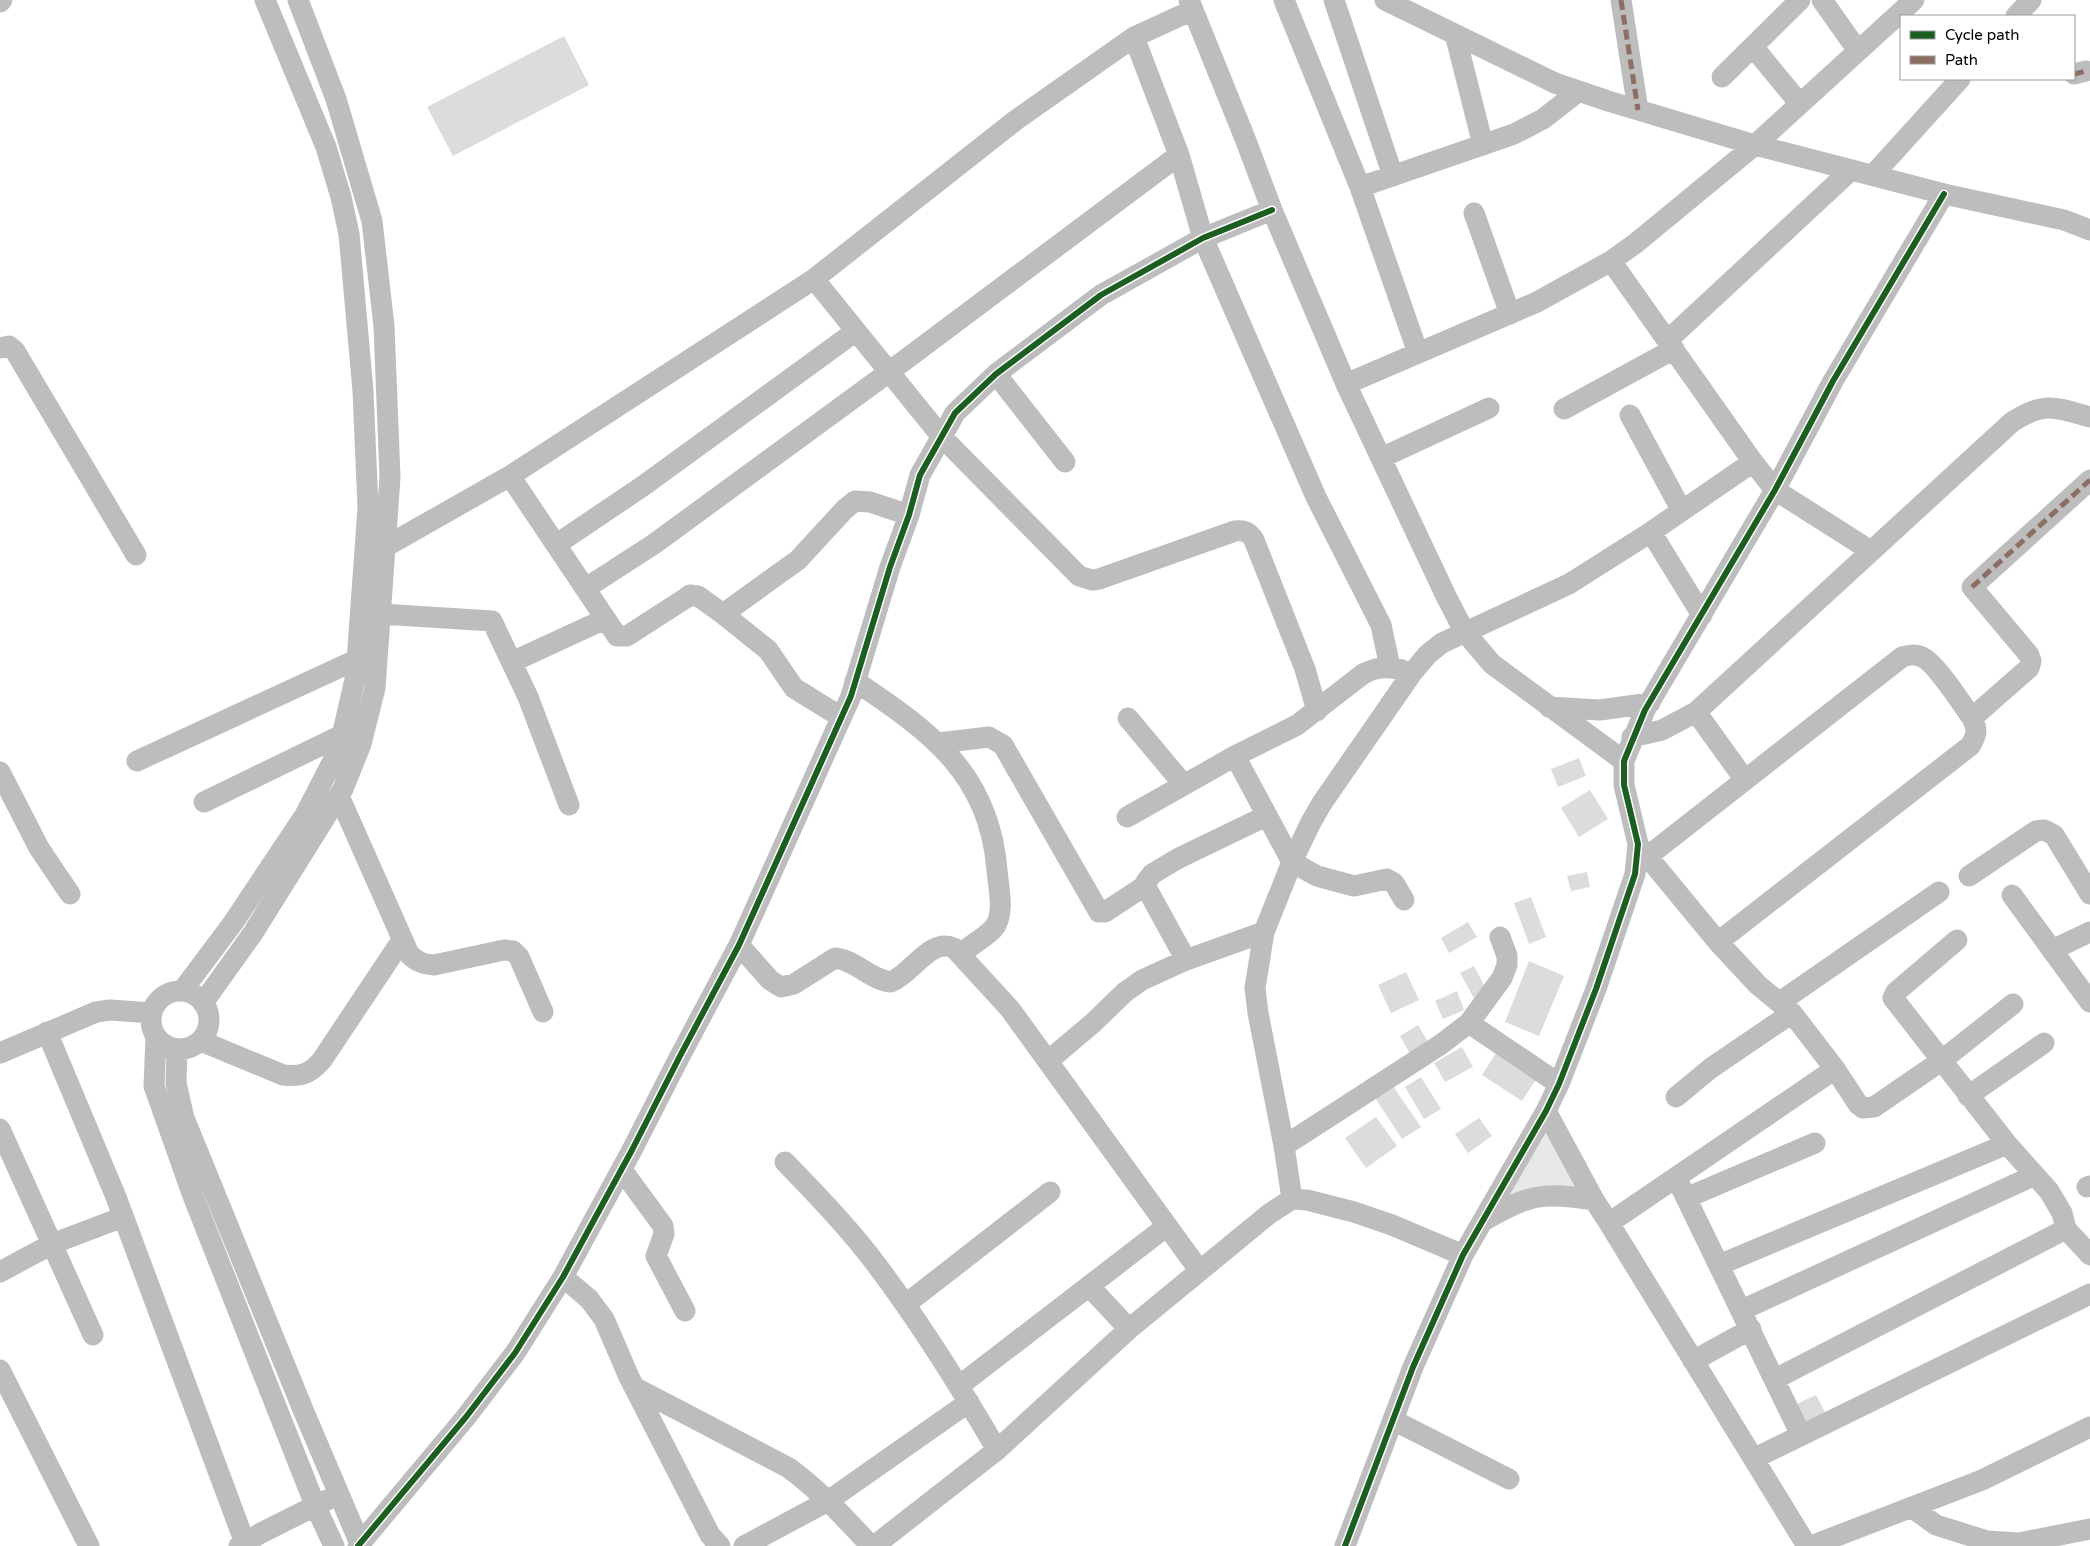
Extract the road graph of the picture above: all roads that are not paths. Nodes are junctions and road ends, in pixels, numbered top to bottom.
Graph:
1 (265, 0) edge
2 (298, 0) edge
3 (1284, 0) edge
4 (1334, 0) edge
5 (1385, 0) edge
6 (1621, 0) edge
7 (1800, 0) edge
8 (1822, 0) edge
9 (1914, 0) edge
10 (2031, 0) edge
11 (1191, 5) edge
12 (2017, 15) edge
13 (1455, 34) junction
14 (1134, 37) junction
15 (1754, 48) junction
16 (1858, 51) junction
17 (1722, 77) dead end
18 (1959, 80) edge
19 (1579, 91) junction
20 (1800, 104) junction
21 (1638, 110) junction
22 (1483, 145) junction
23 (1755, 146) junction
24 (1179, 155) junction
25 (1851, 170) junction
26 (1873, 175) junction
27 (1393, 176) junction
28 (1360, 187) junction
29 (1944, 194) junction
30 (1272, 210) junction
31 (1474, 214) dead end
32 (371, 215) junction
33 (346, 218) junction
34 (2064, 220) junction
35 (2090, 220) edge
36 (2090, 230) edge
37 (1203, 238) junction
38 (1611, 260) junction
39 (814, 279) junction
40 (1510, 314) junction
41 (856, 331) junction
42 (1671, 344) junction
43 (0, 348) edge
44 (1418, 353) junction
45 (889, 372) junction
46 (996, 374) junction
47 (1346, 384) junction
48 (1489, 408) dead end
49 (1564, 409) dead end
50 (1630, 415) dead end
51 (2090, 417) edge
52 (941, 436) junction
53 (1381, 458) junction
54 (1065, 462) dead end
55 (1753, 462) junction
56 (510, 476) junction
57 (2090, 480) edge
58 (1775, 490) junction
59 (1682, 511) junction
60 (910, 515) junction
61 (1651, 532) junction
62 (557, 544) junction
63 (386, 545) junction
64 (1871, 551) junction
65 (136, 555) dead end
66 (364, 560) junction
67 (586, 588) junction
68 (380, 614) junction
69 (723, 614) junction
70 (1702, 615) junction
71 (605, 619) junction
72 (1464, 631) junction
73 (358, 659) junction
74 (512, 662) junction
75 (1390, 667) junction
76 (1412, 673) junction
77 (855, 681) junction
78 (1650, 703) junction
79 (1549, 707) junction
80 (1317, 711) junction
81 (1696, 712) junction
82 (841, 717) junction
83 (1128, 718) dead end
84 (1972, 718) junction
85 (342, 735) junction
86 (1632, 737) junction
87 (938, 743) junction
88 (1235, 756) junction
89 (137, 760) dead end
90 (1624, 760) junction
91 (0, 772) edge
92 (1745, 780) junction
93 (1184, 785) junction
94 (339, 796) junction
95 (204, 802) dead end
96 (569, 805) dead end
97 (1266, 816) junction
98 (1127, 817) dead end
99 (1643, 850) junction
100 (1292, 862) junction
101 (1969, 876) dead end
102 (1146, 885) junction
103 (1939, 892) dead end
104 (70, 894) dead end
105 (2090, 894) edge
106 (2012, 895) dead end
107 (1404, 900) dead end
108 (1264, 932) junction
109 (2090, 932) edge
110 (1500, 937) dead end
111 (402, 940) junction
112 (1957, 940) dead end
113 (1718, 942) junction
114 (739, 945) junction
115 (2052, 950) junction
116 (960, 954) junction
117 (1186, 960) junction
118 (182, 991) junction
119 (2090, 1002) edge
120 (204, 1003) junction
121 (2013, 1004) dead end
122 (1786, 1008) junction
123 (543, 1012) dead end
124 (152, 1013) junction
125 (1469, 1023) junction
126 (47, 1032) junction
127 (156, 1037) junction
128 (201, 1041) junction
129 (2044, 1043) dead end
130 (2, 1047) edge
131 (177, 1049) junction
132 (1048, 1061) junction
133 (1941, 1061) junction
134 (1835, 1069) junction
135 (1559, 1084) junction
136 (1968, 1096) junction
137 (1676, 1097) dead end
138 (1546, 1111) junction
139 (0, 1130) edge
140 (1816, 1143) dead end
141 (2006, 1144) junction
142 (1284, 1146) junction
143 (785, 1162) dead end
144 (622, 1170) junction
145 (2035, 1175) junction
146 (1676, 1177) junction
147 (1050, 1192) dead end
148 (1686, 1198) junction
149 (1292, 1199) junction
150 (1594, 1200) junction
151 (123, 1217) junction
152 (1483, 1222) junction
153 (1610, 1223) junction
154 (1167, 1226) junction
155 (2066, 1229) junction
156 (52, 1244) junction
157 (1463, 1255) junction
158 (2090, 1255) edge
159 (1719, 1265) junction
160 (1199, 1270) junction
161 (0, 1272) edge
162 (563, 1277) junction
163 (1089, 1286) junction
164 (2090, 1294) edge
165 (906, 1304) junction
166 (685, 1310) dead end
167 (1747, 1320) junction
168 (1128, 1329) junction
169 (93, 1335) dead end
170 (1693, 1361) junction
171 (0, 1370) edge
172 (1775, 1379) junction
173 (634, 1387) junction
174 (964, 1394) junction
175 (1393, 1420) junction
176 (2090, 1427) edge
177 (1802, 1435) junction
178 (997, 1450) junction
179 (1755, 1458) junction
180 (1509, 1479) dead end
181 (338, 1494) junction
182 (828, 1500) junction
183 (315, 1506) junction
184 (1911, 1507) junction
185 (2090, 1529) edge
186 (242, 1544) edge
187 (360, 1545) edge
188 (89, 1546) edge
189 (334, 1546) edge
190 (720, 1546) edge
191 (744, 1546) edge
192 (872, 1546) edge
193 (1345, 1546) edge
194 (1807, 1546) edge
195 (1811, 1546) edge

1 - 33 street
2 - 32 street
3 - 28 street
4 - 27 street
5 - 13 street
6 - 21 street
7 - 15 street
8 - 16 street
9 - 16 street
10 - 12 street
11 - 14 street
11 - 30 street
13 - 19 street
13 - 22 street
14 - 24 street
14 - 39 street
15 - 17 street
15 - 20 street
16 - 20 street
18 - 26 street
19 - 21 street
19 - 22 street
20 - 23 street
21 - 23 street
22 - 27 street
23 - 25 street
23 - 38 street
24 - 37 street
24 - 45 street
25 - 26 street
25 - 42 street
26 - 29 street
27 - 28 street
28 - 44 street
29 - 34 street
29 - 58 street
30 - 37 street
30 - 47 street
31 - 40 street
32 - 33 street
32 - 63 street
33 - 66 street
34 - 35 street
34 - 36 street
37 - 46 street
37 - 75 street
38 - 40 street
38 - 42 street
39 - 41 street
39 - 56 street
40 - 44 street
41 - 45 street
41 - 62 street
42 - 49 street
42 - 55 street
43 - 65 street
44 - 47 street
45 - 52 street
45 - 67 street
46 - 52 street
46 - 54 street
47 - 53 street
48 - 53 street
50 - 59 street
51 - 64 street
52 - 60 street
52 - 80 street
53 - 72 street
55 - 58 street
55 - 59 street
56 - 62 street
56 - 63 street
57 - 84 street
58 - 64 street
58 - 70 street
59 - 61 street
60 - 69 street
60 - 77 street
61 - 70 street
61 - 72 street
62 - 67 street
63 - 66 street
63 - 68 street
64 - 81 street
66 - 73 street
67 - 71 street
68 - 74 street
68 - 94 street
69 - 71 street
69 - 82 street
70 - 78 street
71 - 74 street
72 - 76 street
72 - 79 street
73 - 85 street
73 - 89 street
74 - 96 street
75 - 76 street
75 - 80 street
76 - 100 street
77 - 82 street
77 - 87 street
78 - 79 street
78 - 86 street
79 - 90 street
80 - 88 street
81 - 86 street
81 - 92 street
82 - 114 street
83 - 93 street
84 - 92 street
84 - 113 street
85 - 95 street
85 - 118 street
86 - 90 street
87 - 102 street
87 - 116 street
88 - 93 street
88 - 97 street
90 - 99 street
91 - 104 street
92 - 99 street
93 - 98 street
94 - 111 street
94 - 120 street
97 - 100 street
97 - 102 street
99 - 113 street
99 - 135 street
100 - 107 street
100 - 108 street
101 - 105 street
102 - 117 street
103 - 122 street
106 - 115 street
108 - 117 street
108 - 142 street
109 - 115 street
110 - 125 street
111 - 123 street
111 - 128 street
112 - 133 street
113 - 122 street
114 - 116 street
114 - 144 street
115 - 119 street
116 - 132 street
117 - 132 street
118 - 120 street
118 - 124 street
120 - 128 street
121 - 133 street
122 - 134 street
122 - 137 street
124 - 126 street
124 - 127 street
125 - 135 street
125 - 142 street
126 - 130 street
126 - 151 street
127 - 131 street
127 - 183 street
128 - 131 street
129 - 136 street
131 - 181 street
132 - 154 street
133 - 134 street
133 - 136 street
134 - 146 street
135 - 138 street
136 - 141 street
138 - 150 street
138 - 152 street
139 - 156 street
140 - 148 street
141 - 145 street
141 - 159 street
142 - 149 street
143 - 165 street
144 - 162 street
144 - 166 street
145 - 155 street
145 - 167 street
146 - 148 street
146 - 153 street
147 - 165 street
148 - 159 street
149 - 157 street
149 - 160 street
150 - 152 street
150 - 153 street
151 - 156 street
151 - 186 street
152 - 157 street
153 - 170 street
154 - 160 street
154 - 163 street
155 - 158 street
155 - 172 street
156 - 161 street
156 - 169 street
157 - 175 street
159 - 167 street
160 - 168 street
162 - 173 street
162 - 187 street
163 - 168 street
163 - 174 street
164 - 177 street
165 - 174 street
167 - 170 street
167 - 172 street
168 - 178 street
170 - 179 street
171 - 188 street
172 - 177 street
173 - 182 street
173 - 190 street
174 - 178 street
174 - 182 street
175 - 180 street
175 - 193 street
176 - 184 street
177 - 179 street
178 - 192 street
179 - 194 street
181 - 183 street
181 - 187 street
182 - 191 street
182 - 192 street
183 - 186 street
183 - 189 street
184 - 185 street
184 - 195 street

